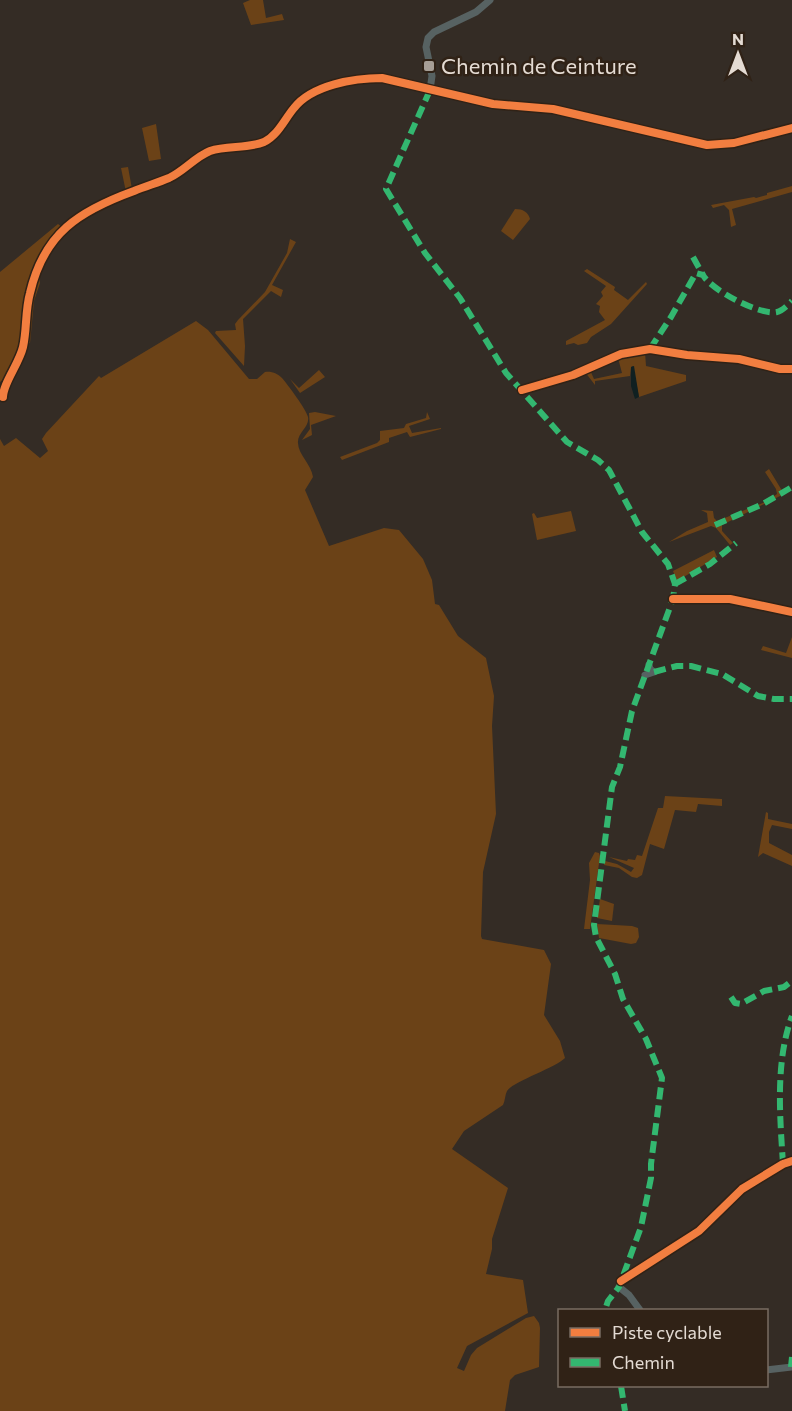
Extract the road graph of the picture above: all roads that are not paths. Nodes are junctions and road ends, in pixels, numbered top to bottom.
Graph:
1 (490, 0) edge
2 (430, 90) junction
3 (792, 128) edge
4 (792, 369) edge
5 (522, 390) dead end
6 (3, 397) dead end
7 (674, 599) dead end
8 (792, 612) edge
9 (649, 665) dead end
10 (645, 675) dead end
11 (792, 1161) edge
12 (639, 1309) edge
13 (792, 1367) edge
14 (768, 1370) edge

1 - 2 street
2 - 3 street
2 - 6 street
4 - 5 street
7 - 8 street
9 - 10 street
11 - 12 street
13 - 14 street

